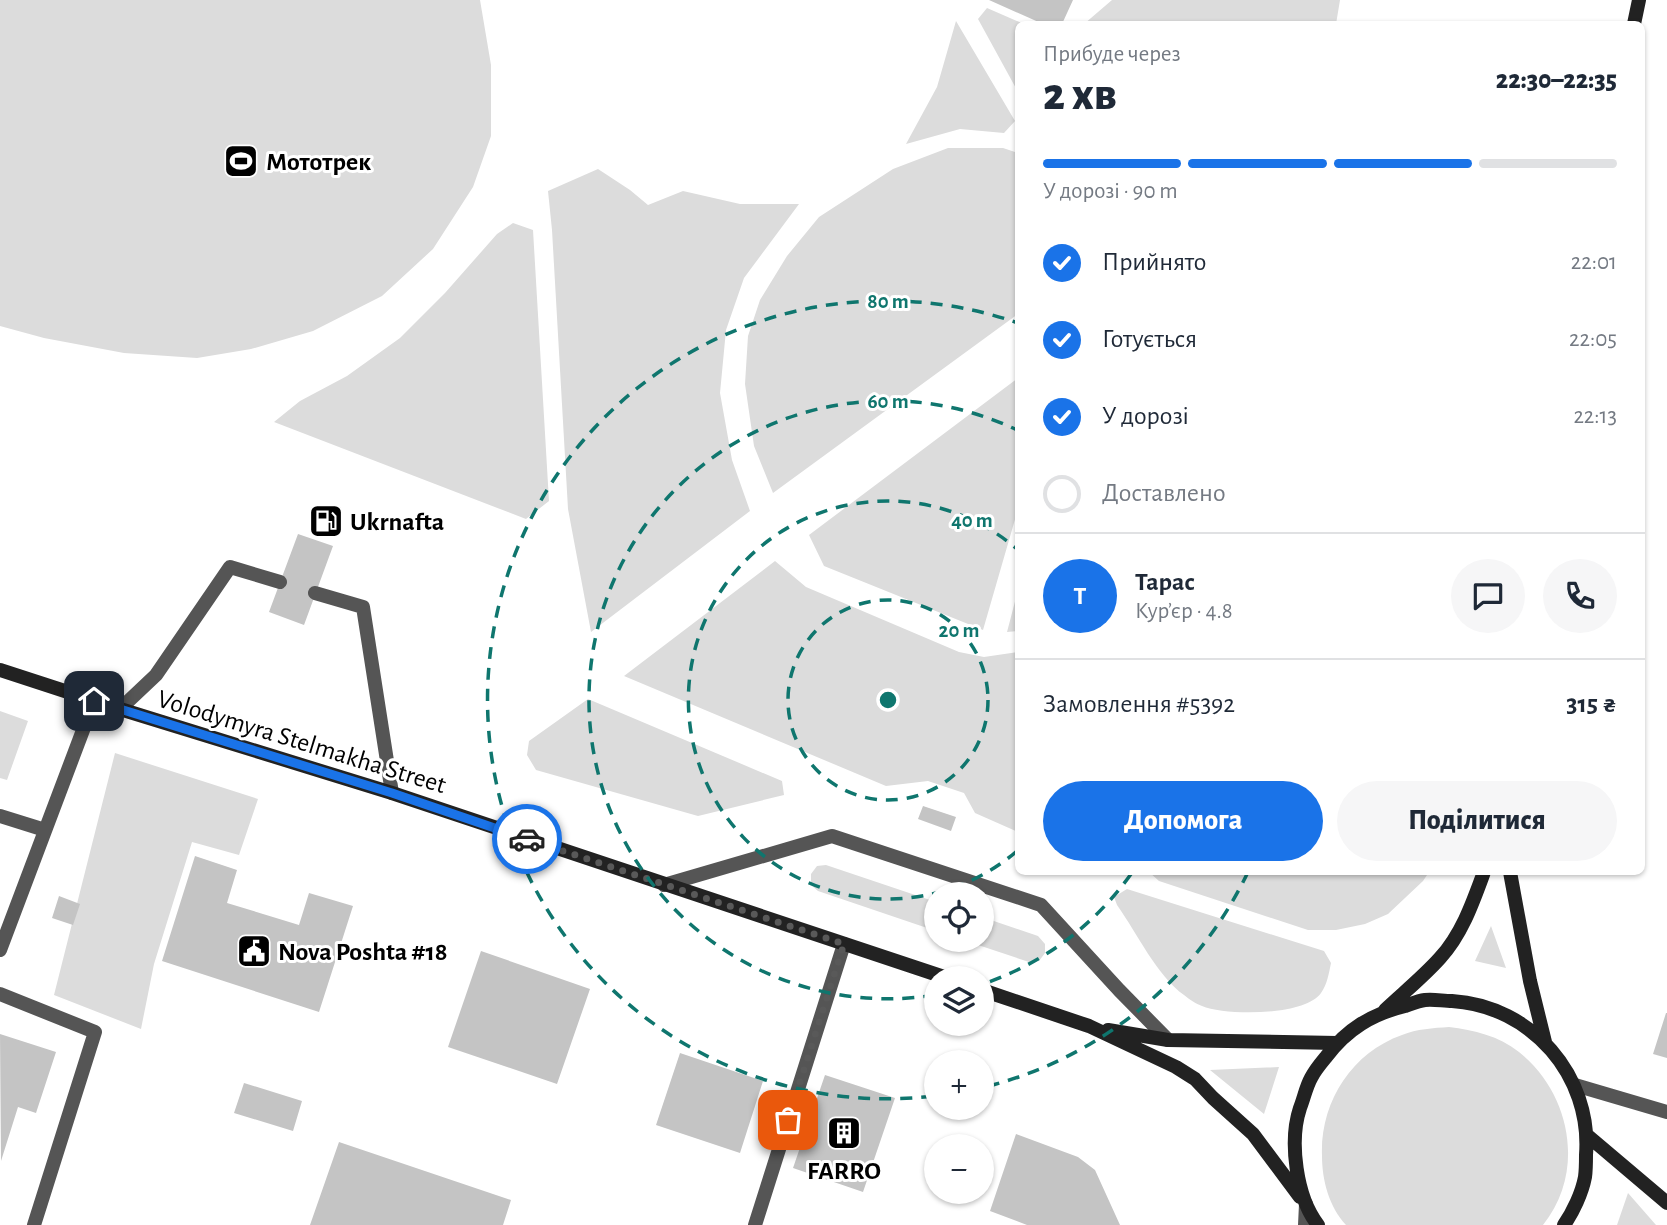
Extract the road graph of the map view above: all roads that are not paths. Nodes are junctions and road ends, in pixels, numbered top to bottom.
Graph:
1 (1639, 0) edge
2 (1635, 21) edge
3 (280, 582) dead end
4 (315, 593) dead end
5 (0, 670) edge
6 (94, 701) junction
7 (120, 709) junction
8 (392, 793) junction
9 (0, 816) edge
10 (45, 830) junction
11 (1483, 875) edge
12 (1511, 875) edge
13 (664, 885) junction
14 (844, 944) junction
15 (0, 950) edge
16 (924, 970) edge
17 (0, 994) edge
18 (994, 994) edge
19 (1384, 1011) junction
20 (1090, 1026) junction
21 (1168, 1040) junction
22 (1545, 1042) junction
23 (1337, 1043) junction
24 (1575, 1085) junction
25 (1667, 1112) edge
26 (1588, 1136) junction
27 (1667, 1203) edge
28 (1306, 1204) junction
29 (34, 1225) edge
30 (755, 1225) edge
31 (1305, 1225) edge
32 (1318, 1225) edge
33 (1564, 1225) edge

1 - 2 main road
3 - 7 street
4 - 8 street
5 - 6 main road, Volodymyra Stelmakha Street
6 - 7 main road, Volodymyra Stelmakha Street
6 - 10 street
7 - 8 main road, Volodymyra Stelmakha Street
8 - 13 main road, Volodymyra Stelmakha Street
9 - 10 street
10 - 15 street
11 - 19 main road
12 - 22 main road
13 - 14 main road, Volodymyra Stelmakha Street
13 - 21 street
14 - 16 main road, Volodymyra Stelmakha Street
14 - 30 street
17 - 29 street
18 - 20 main road
19 - 22 main road
19 - 23 main road
20 - 21 main road
20 - 28 main road
21 - 23 main road
22 - 24 main road
23 - 28 main road
24 - 25 street
24 - 26 main road
26 - 27 main road
26 - 33 main road
28 - 31 street
28 - 32 main road

